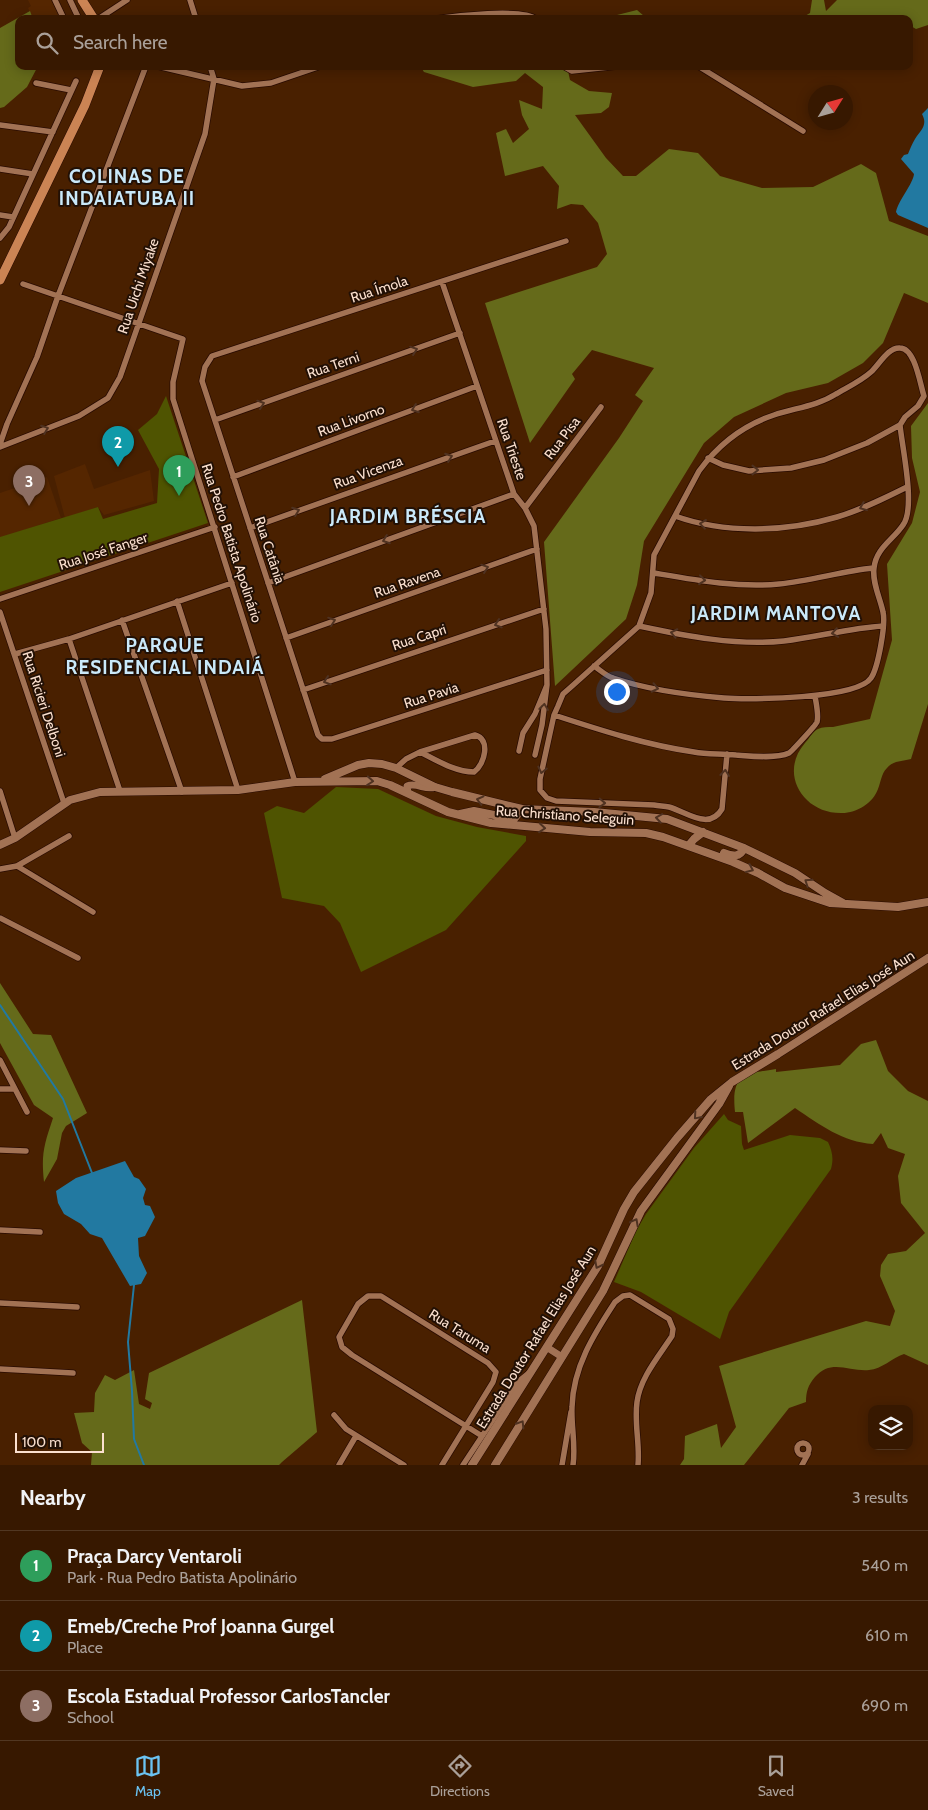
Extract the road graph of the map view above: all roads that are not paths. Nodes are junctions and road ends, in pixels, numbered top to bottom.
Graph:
1 (55, 0) edge
2 (70, 0) edge
3 (127, 0) edge
4 (190, 0) edge
5 (62, 15) edge
6 (77, 15) edge
7 (104, 15) edge
8 (195, 15) edge
9 (488, 15) edge
10 (525, 15) edge
11 (98, 70) edge
12 (144, 70) edge
13 (175, 70) edge
14 (211, 70) edge
15 (309, 70) edge
16 (705, 70) edge
17 (214, 79) junction
18 (76, 81) dead end
19 (36, 83) dead end
20 (71, 90) junction
21 (0, 125) edge
22 (804, 131) dead end
23 (53, 132) junction
24 (0, 169) edge
25 (33, 174) junction
26 (0, 215) edge
27 (13, 217) junction
28 (0, 238) edge
29 (566, 241) dead end
30 (3, 263) edge
31 (0, 278) edge
32 (442, 282) junction
33 (23, 284) dead end
34 (58, 296) junction
35 (139, 323) junction
36 (460, 333) junction
37 (204, 367) joint
38 (477, 386) junction
39 (601, 407) dead end
40 (215, 420) junction
41 (900, 425) junction
42 (495, 440) junction
43 (0, 445) edge
44 (708, 458) junction
45 (233, 477) junction
46 (908, 487) junction
47 (514, 494) junction
48 (525, 508) junction
49 (675, 516) junction
50 (215, 528) junction
51 (250, 528) junction
52 (537, 549) junction
53 (873, 568) junction
54 (654, 573) junction
55 (232, 583) junction
56 (268, 583) junction
57 (0, 599) edge
58 (177, 601) junction
59 (544, 609) junction
60 (0, 612) edge
61 (122, 620) junction
62 (639, 626) junction
63 (883, 626) junction
64 (286, 638) junction
65 (69, 639) junction
66 (14, 654) junction
67 (594, 666) junction
68 (547, 670) junction
69 (547, 685) junction
70 (303, 690) junction
71 (815, 696) junction
72 (554, 715) junction
73 (322, 739) joint
74 (436, 747) junction
75 (519, 751) dead end
76 (420, 752) junction
77 (727, 754) junction
78 (535, 755) dead end
79 (441, 762) junction
80 (396, 768) junction
81 (321, 780) junction
82 (295, 782) junction
83 (435, 787) junction
84 (238, 790) junction
85 (0, 791) edge
86 (120, 791) junction
87 (182, 792) junction
88 (408, 793) junction
89 (64, 803) junction
90 (522, 809) junction
91 (456, 814) junction
92 (703, 832) junction
93 (69, 836) dead end
94 (15, 838) junction
95 (0, 845) edge
96 (690, 845) junction
97 (744, 848) junction
98 (712, 854) junction
99 (17, 866) junction
100 (0, 869) edge
101 (928, 902) edge
102 (850, 906) junction
103 (94, 912) dead end
104 (0, 918) edge
105 (78, 958) dead end
106 (928, 958) edge
107 (0, 1060) edge
108 (732, 1082) junction
109 (0, 1088) edge
110 (14, 1089) junction
111 (27, 1112) dead end
112 (0, 1150) edge
113 (26, 1152) dead end
114 (0, 1230) edge
115 (40, 1232) dead end
116 (0, 1303) edge
117 (77, 1307) dead end
118 (548, 1348) junction
119 (562, 1357) junction
120 (0, 1370) edge
121 (531, 1372) junction
122 (73, 1373) dead end
123 (572, 1410) junction
124 (334, 1415) dead end
125 (466, 1426) junction
126 (356, 1436) junction
127 (482, 1436) junction
128 (339, 1465) edge
129 (404, 1465) edge
130 (442, 1465) edge
131 (463, 1465) edge
132 (472, 1465) edge
133 (495, 1465) edge
134 (562, 1465) edge
135 (573, 1465) edge
136 (638, 1465) edge
137 (798, 1465) edge
138 (802, 1465) edge

1 - 5 street
2 - 6 street
3 - 7 street
4 - 8 street
9 - 10 street
11 - 30 main road
12 - 34 street
13 - 17 street
14 - 17 street, Rua Uichi Miyake
15 - 17 street
16 - 22 street
17 - 35 street, Rua Uichi Miyake
18 - 20 street
19 - 20 street
20 - 23 street
21 - 23 street
23 - 25 street
24 - 25 street
25 - 27 street
26 - 27 street
27 - 28 street
29 - 32 street, Rua Ímola
30 - 31 main road
32 - 36 street, Rua Trieste
32 - 37 street, Rua Ímola
33 - 34 street
34 - 35 street
34 - 43 street
43 -> 35 street, Rua Uichi Miyake
35 - 50 street, Rua Pedro Batista Apolinário
36 - 38 street, Rua Trieste
40 -> 36 street, Rua Terni
37 - 40 street, Rua Catânia
38 - 42 street, Rua Trieste
38 -> 45 street, Rua Livorno
39 - 48 street, Rua Pisa
40 - 45 street, Rua Catânia
44 -> 41 street
41 - 44 street
41 - 46 street
42 - 47 street, Rua Trieste
51 -> 42 street, Rua Vicenza
44 - 49 street
45 - 51 street, Rua Catânia
46 -> 49 street
46 - 53 street
47 - 48 street, Rua Trieste
47 -> 56 street
48 - 52 street, Rua Trieste
49 - 54 street
50 - 55 street, Rua Pedro Batista Apolinário
50 - 57 street, Rua José Fanger
51 - 56 street, Rua Catânia
52 - 59 street, Rua Trieste
64 -> 52 street, Rua Ravena
54 -> 53 street
53 - 63 street
54 - 62 street
55 - 58 street
55 - 82 street, Rua Pedro Batista Apolinário
56 - 64 street, Rua Catânia
58 - 61 street
58 - 84 street
59 - 68 street, Rua Trieste
59 -> 70 street, Rua Capri
60 - 66 street, Rua Ricieri Delboni
61 - 65 street
61 - 87 street
63 -> 62 street
62 - 67 street
63 - 71 street
64 - 70 street, Rua Catânia
65 - 66 street
65 - 86 street
66 - 89 street, Rua Ricieri Delboni
67 -> 71 street
67 - 72 street
68 - 69 street, Rua Trieste
68 - 73 street, Rua Pavia
69 - 75 street, Rua Trieste
78 -> 69 street, Rua Trieste
70 - 73 street, Rua Catânia
71 - 77 street
72 - 77 street
72 -> 77 street
74 - 76 street
74 - 79 street
74 - 79 street
76 - 79 street
76 - 80 street
80 - 81 main road
80 - 83 main road
81 - 82 main road, Rua Christiano Seleguin
81 -> 88 main road, Rua Christiano Seleguin
82 - 84 main road, Rua Christiano Seleguin
83 - 88 street
90 -> 83 main road
84 - 87 main road, Rua Christiano Seleguin
85 - 94 street
86 - 87 main road, Rua Christiano Seleguin
86 - 89 main road, Rua Christiano Seleguin
88 - 91 main road, Rua Christiano Seleguin
89 - 94 main road, Rua Christiano Seleguin
90 - 91 main road
92 -> 90 main road
91 -> 96 main road, Rua Christiano Seleguin
92 - 96 main road
92 - 97 main road
93 - 99 street
94 - 95 main road, Rua Christiano Seleguin
96 - 98 main road, Rua Christiano Seleguin
97 - 98 main road
102 -> 97 main road
98 -> 102 main road, Rua Christiano Seleguin
99 - 100 street
99 - 103 street
101 - 102 main road, Rua Christiano Seleguin
104 - 105 street
106 - 108 main road, Estrada Doutor Rafael Elias José Aun
107 - 110 street
108 -> 118 main road, Estrada Doutor Rafael Elias José Aun
119 -> 108 main road, Estrada Doutor Rafael Elias José Aun
109 - 110 street
110 - 111 street
112 - 113 street
114 - 115 street
116 - 117 street
118 - 119 street
118 - 121 main road, Estrada Doutor Rafael Elias José Aun
133 -> 119 main road, Estrada Doutor Rafael Elias José Aun
120 - 122 street
121 - 127 street
121 - 132 main road, Estrada Doutor Rafael Elias José Aun
123 - 134 street
123 - 135 street
123 - 136 street
124 - 126 street
125 - 125 street, Rua Taruma
125 - 127 street
125 - 130 street, Rua Taruma
126 - 128 street
126 - 129 street
127 - 131 street
137 - 138 street

